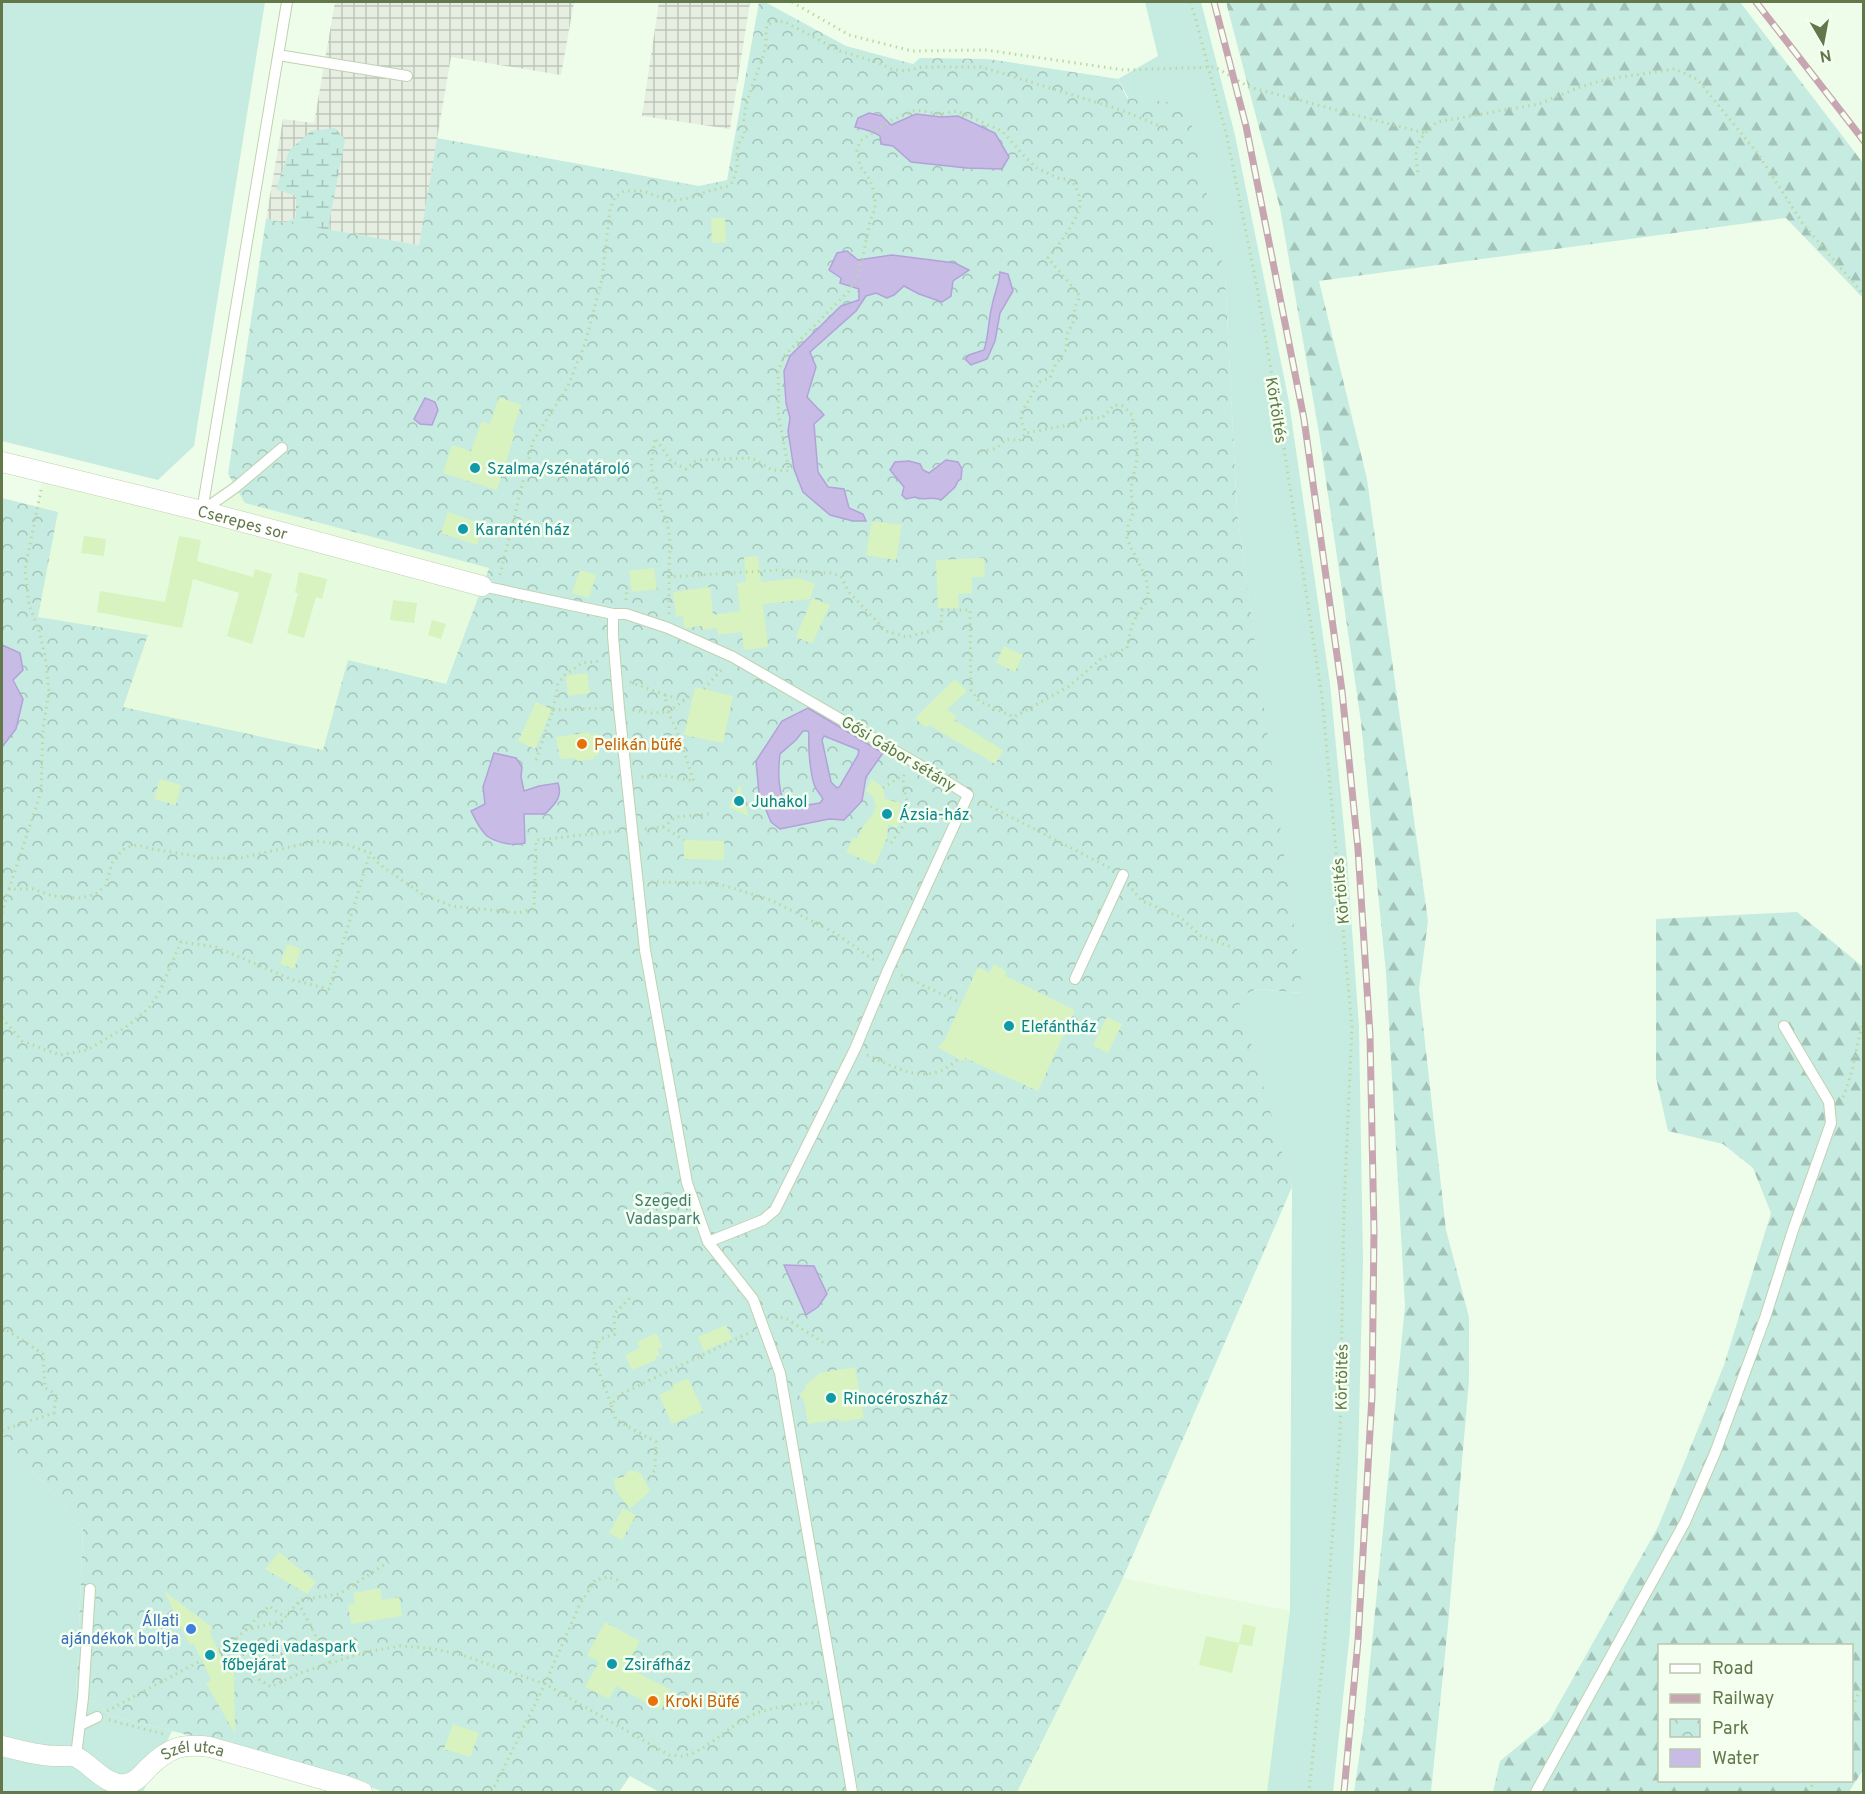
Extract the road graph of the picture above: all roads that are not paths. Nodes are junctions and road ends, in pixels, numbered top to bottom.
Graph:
1 (287, 2) edge
2 (278, 56) junction
3 (407, 76) dead end
4 (282, 447) dead end
5 (2, 462) edge
6 (202, 511) junction
7 (489, 587) joint
8 (613, 614) junction
9 (1123, 875) road end
10 (1075, 979) dead end
11 (1784, 1026) dead end
12 (708, 1242) junction
13 (90, 1589) dead end
14 (96, 1717) road end
15 (80, 1725) junction
16 (2, 1746) edge
17 (76, 1756) junction
18 (125, 1789) edge
19 (362, 1792) edge
20 (852, 1792) edge
21 (1536, 1792) edge

1 - 2 lane
2 - 3 lane
2 - 6 lane
4 - 6 lane
5 - 6 street, Cserepes sor
6 - 7 street, Cserepes sor
7 - 8 lane, Gősi Gábor sétány
8 - 12 lane
8 - 12 lane, Gősi Gábor sétány
9 - 10 lane
11 - 21 lane
12 - 20 lane
13 - 15 lane
14 - 15 lane
15 - 17 lane
16 - 17 street
17 - 18 street, Szél utca
18 - 19 street, Szél utca

